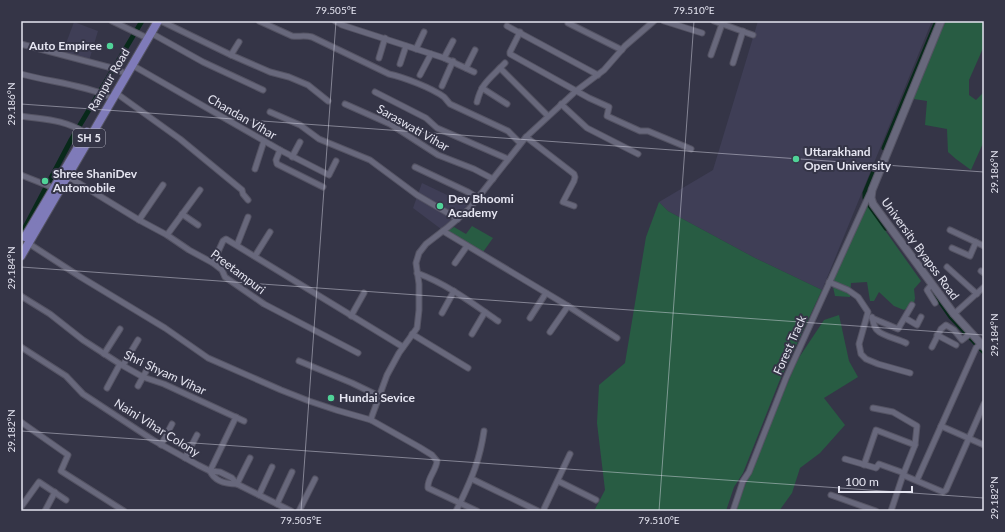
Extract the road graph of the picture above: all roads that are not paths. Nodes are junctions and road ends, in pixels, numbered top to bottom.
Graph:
1 (112, 21) edge
2 (152, 21) edge
3 (160, 21) edge
4 (259, 21) edge
5 (335, 21) edge
6 (653, 21) edge
7 (664, 21) edge
8 (714, 21) edge
9 (941, 21) edge
10 (568, 23) dead end
11 (722, 24) junction
12 (507, 26) dead end
13 (743, 31) junction
14 (424, 32) dead end
15 (520, 32) junction
16 (702, 33) dead end
17 (141, 34) junction
18 (753, 35) dead end
19 (384, 38) junction
20 (453, 40) dead end
21 (239, 42) dead end
22 (21, 44) edge
23 (406, 46) junction
24 (416, 49) junction
25 (475, 50) dead end
26 (622, 50) junction
27 (431, 54) junction
28 (231, 55) junction
29 (711, 55) dead end
30 (379, 58) dead end
31 (444, 58) junction
32 (453, 61) junction
33 (504, 63) dead end
34 (733, 63) dead end
35 (400, 64) dead end
36 (132, 65) junction
37 (466, 68) junction
38 (500, 68) junction
39 (117, 70) junction
40 (474, 72) dead end
41 (21, 74) edge
42 (420, 75) dead end
43 (598, 75) junction
44 (442, 86) dead end
45 (482, 88) junction
46 (263, 90) dead end
47 (576, 91) junction
48 (374, 92) dead end
49 (116, 93) junction
50 (102, 94) junction
51 (328, 101) dead end
52 (477, 102) dead end
53 (344, 104) dead end
54 (508, 104) dead end
55 (561, 104) junction
56 (270, 112) dead end
57 (21, 116) edge
58 (99, 116) junction
59 (548, 116) junction
60 (81, 130) junction
61 (526, 137) junction
62 (264, 141) junction
63 (300, 142) dead end
64 (520, 143) junction
65 (691, 149) dead end
66 (280, 150) junction
67 (638, 154) dead end
68 (292, 157) junction
69 (508, 159) junction
70 (336, 161) dead end
71 (415, 167) dead end
72 (255, 169) dead end
73 (21, 175) edge
74 (67, 176) junction
75 (493, 179) junction
76 (163, 185) dead end
77 (50, 186) junction
78 (323, 187) dead end
79 (200, 190) dead end
80 (872, 190) junction
81 (478, 198) junction
82 (248, 200) dead end
83 (574, 206) dead end
84 (182, 214) junction
85 (248, 217) dead end
86 (458, 219) junction
87 (139, 220) junction
88 (198, 225) dead end
89 (26, 230) edge
90 (950, 230) dead end
91 (443, 231) junction
92 (270, 232) dead end
93 (167, 234) junction
94 (976, 242) junction
95 (25, 244) edge
96 (237, 245) junction
97 (466, 246) junction
98 (984, 246) edge
99 (952, 248) dead end
100 (21, 256) edge
101 (255, 256) junction
102 (213, 263) junction
103 (455, 263) dead end
104 (947, 267) dead end
105 (417, 273) junction
106 (829, 282) junction
107 (930, 286) junction
108 (984, 287) edge
109 (454, 291) junction
110 (364, 293) dead end
111 (546, 293) junction
112 (977, 294) junction
113 (21, 296) edge
114 (935, 303) dead end
115 (912, 305) dead end
116 (568, 306) junction
117 (485, 312) junction
118 (868, 312) junction
119 (442, 313) dead end
120 (954, 314) junction
121 (351, 316) junction
122 (921, 317) dead end
123 (530, 318) dead end
124 (872, 318) junction
125 (905, 318) junction
126 (498, 321) dead end
127 (120, 329) dead end
128 (550, 332) dead end
129 (412, 334) junction
130 (472, 334) dead end
131 (937, 335) junction
132 (969, 335) junction
133 (616, 338) dead end
134 (138, 340) dead end
135 (906, 343) dead end
136 (956, 345) dead end
137 (980, 346) edge
138 (21, 347) edge
139 (403, 347) junction
140 (932, 347) dead end
141 (358, 353) dead end
142 (104, 354) junction
143 (298, 361) dead end
144 (150, 364) dead end
145 (122, 365) junction
146 (468, 368) dead end
147 (910, 373) dead end
148 (143, 376) junction
149 (138, 386) dead end
150 (108, 388) dead end
151 (379, 396) junction
152 (984, 404) edge
153 (873, 408) dead end
154 (236, 417) junction
155 (371, 420) junction
156 (244, 421) dead end
157 (21, 422) edge
158 (172, 424) dead end
159 (941, 426) junction
160 (484, 431) dead end
161 (197, 435) dead end
162 (968, 439) junction
163 (161, 445) junction
164 (915, 445) junction
165 (984, 445) edge
166 (570, 454) dead end
167 (185, 458) junction
168 (250, 458) dead end
169 (845, 459) dead end
170 (864, 465) junction
171 (272, 467) dead end
172 (210, 471) junction
173 (292, 472) dead end
174 (904, 474) junction
175 (315, 479) dead end
176 (472, 479) junction
177 (917, 480) junction
178 (558, 481) junction
179 (237, 484) junction
180 (55, 492) junction
181 (259, 496) junction
182 (831, 496) dead end
183 (66, 500) dead end
184 (596, 500) dead end
185 (460, 502) junction
186 (277, 504) junction
187 (22, 505) edge
188 (45, 511) edge
189 (124, 511) edge
190 (291, 511) edge
191 (299, 511) edge
192 (456, 511) edge
193 (477, 511) edge
194 (538, 511) edge
195 (543, 511) edge
196 (733, 511) edge
197 (876, 511) edge
198 (891, 511) edge

1 - 17 street
2 - 17 main road
3 - 17 main road, Rampur Road / SH 5
3 - 28 street
4 - 64 street
5 - 19 street
6 - 26 street
7 - 16 street
8 - 11 street
9 - 80 main road, University Byapss Road
10 - 26 street
11 - 13 street
11 - 29 street
12 - 15 street
13 - 18 street
13 - 34 street
14 - 24 street
15 - 43 street
15 - 47 street
17 - 36 main road, Rampur Road / SH 5
17 - 39 main road
17 - 46 street
19 - 23 street
19 - 30 street
20 - 31 street
21 - 28 street
22 - 39 street
23 - 24 street
23 - 35 street
24 - 27 street
25 - 37 street
26 - 43 street
27 - 31 street
27 - 42 street
28 - 51 street
31 - 32 street
32 - 37 street
32 - 44 street
33 - 38 street
36 - 49 main road, Rampur Road / SH 5
36 - 62 street, Chandan Vihar
37 - 40 street
38 - 45 street
38 - 59 street
39 - 50 main road
41 - 50 street
43 - 47 street
45 - 52 street
45 - 54 street
47 - 55 street
47 - 65 street
48 - 69 street
49 - 58 main road, Rampur Road / SH 5
49 - 82 street
50 - 58 main road
53 - 75 street, Saraswati Vihar
55 - 59 street
55 - 67 street
56 - 86 street
57 - 60 street
58 - 60 main road
58 - 74 main road, Rampur Road / SH 5
59 - 61 street
60 - 77 main road
61 - 64 street
61 - 83 street
62 - 66 street, Chandan Vihar
62 - 72 street
63 - 68 street
64 - 69 street
66 - 68 street, Chandan Vihar
66 - 78 street
68 - 70 street, Chandan Vihar
69 - 75 street
71 - 81 street
73 - 77 street
74 - 87 street, Preetampuri
74 - 95 main road, Rampur Road / SH 5
75 - 81 street
76 - 87 street
77 - 89 main road
79 - 84 street
80 - 106 street, Forest Track
80 - 107 main road, University Byapss Road
81 - 86 street
84 - 88 street
84 - 93 street
85 - 96 street
86 - 91 street
87 - 93 street, Preetampuri
89 - 95 main road
90 - 94 street
91 - 97 street
91 - 105 street
92 - 101 street
93 - 102 street, Preetampuri
94 - 98 street
94 - 99 street
95 - 100 main road, Rampur Road / SH 5
95 - 155 street
96 - 101 street
96 - 102 street
97 - 103 street
97 - 111 street
101 - 121 street
102 - 141 street, Preetampuri
104 - 112 street
105 - 109 street
105 - 129 street
106 - 118 street
106 - 196 street, Forest Track
107 - 114 street
107 - 120 main road, University Byapss Road
108 - 112 street
109 - 117 street
109 - 119 street
110 - 121 street
111 - 116 street
111 - 123 street
112 - 120 street
113 - 142 street, Shri Shyam Vihar
115 - 125 street
116 - 128 street
116 - 133 street
117 - 126 street
117 - 130 street
118 - 124 street
118 - 147 street
120 - 132 main road, University Byapss Road
121 - 139 street
122 - 125 street
124 - 125 street
124 - 135 street
127 - 142 street
129 - 139 street
129 - 146 street
131 - 132 street
131 - 136 street
131 - 140 street
132 - 137 main road, University Byapss Road
134 - 145 street
137 - 159 street
138 - 163 street, Naini Vihar Colony
139 - 151 street
142 - 145 street, Shri Shyam Vihar
143 - 151 street
144 - 148 street
145 - 148 street, Shri Shyam Vihar
145 - 150 street
148 - 149 street
148 - 154 street, Shri Shyam Vihar
151 - 155 street
152 - 162 street
153 - 164 street
154 - 156 street, Shri Shyam Vihar
154 - 172 street
155 - 185 street
157 - 189 street
158 - 163 street
159 - 162 street
159 - 177 street
160 - 176 street
161 - 167 street
162 - 165 street
162 - 177 street
163 - 167 street, Naini Vihar Colony
164 - 170 street
164 - 174 street
166 - 178 street
167 - 172 street, Naini Vihar Colony
168 - 179 street
169 - 170 street
170 - 174 street
171 - 181 street
172 - 179 street, Naini Vihar Colony
172 - 179 street
173 - 186 street
174 - 177 street
174 - 198 street
175 - 191 street
176 - 185 street
176 - 194 street
178 - 184 street
178 - 195 street
179 - 181 street, Naini Vihar Colony
180 - 183 street
180 - 187 street
180 - 188 street
181 - 186 street, Naini Vihar Colony
182 - 197 street
185 - 192 street
185 - 193 street
186 - 190 street, Naini Vihar Colony

